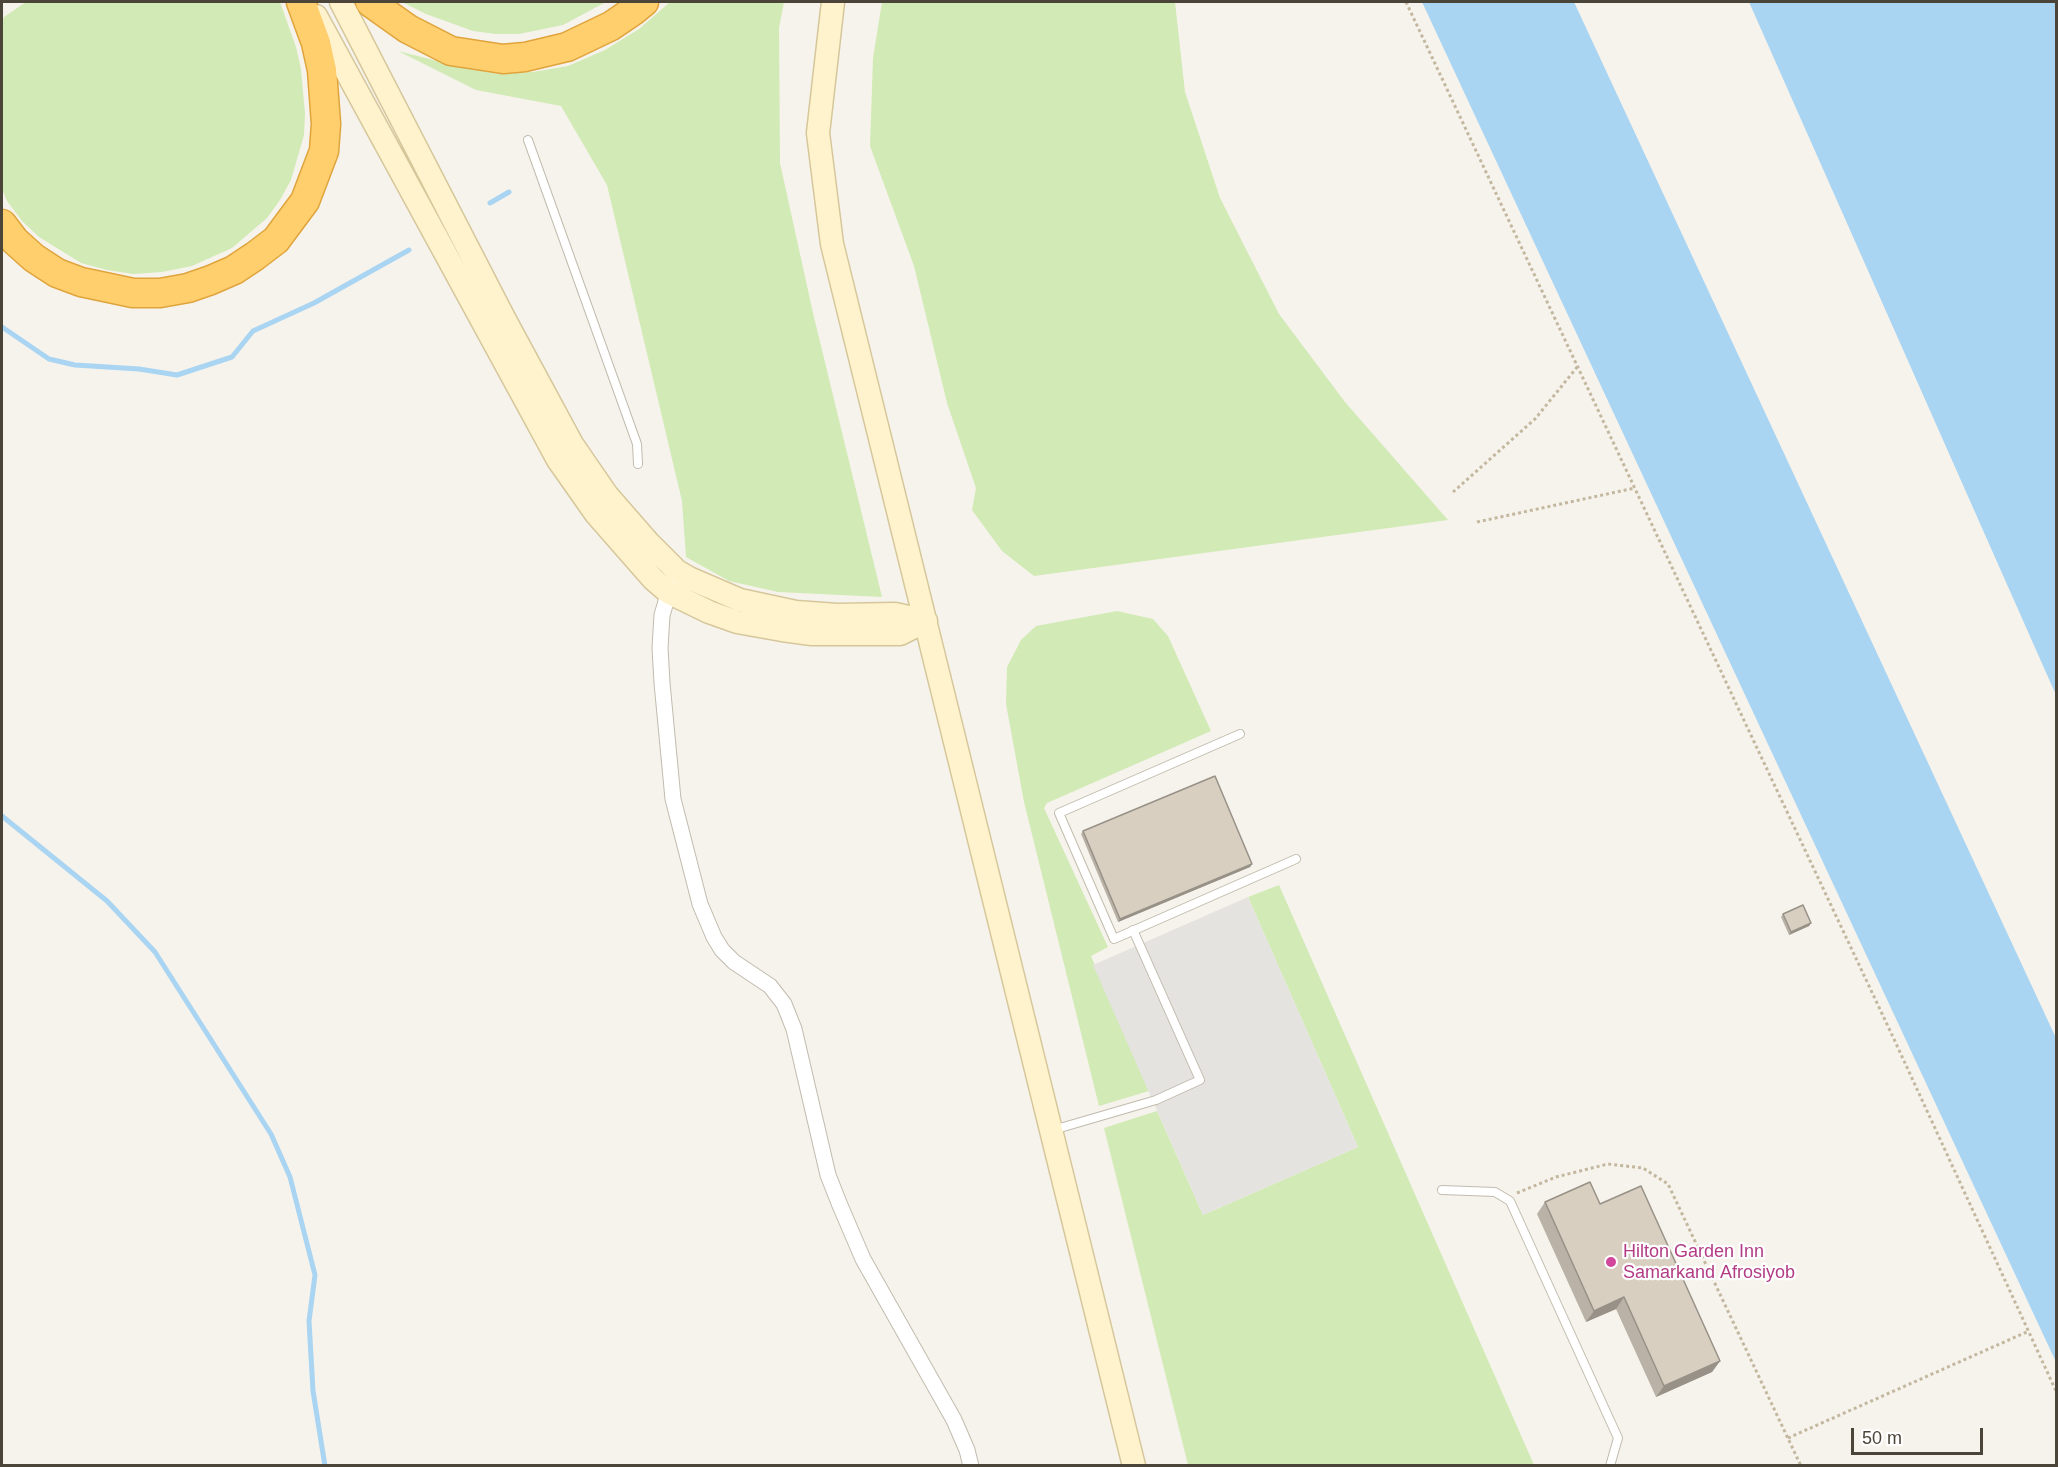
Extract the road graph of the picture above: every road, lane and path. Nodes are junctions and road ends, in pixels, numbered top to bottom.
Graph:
1 (301, 2) edge
2 (308, 2) edge
3 (341, 2) edge
4 (370, 2) edge
5 (644, 2) edge
6 (832, 2) edge
7 (1406, 2) edge
8 (528, 140) dead end
9 (2, 224) edge
10 (1578, 366) junction
11 (638, 464) dead end
12 (1635, 488) junction
13 (1453, 492) dead end
14 (1477, 522) dead end
15 (677, 571) junction
16 (669, 592) junction
17 (926, 621) junction
18 (1240, 734) dead end
19 (1296, 860) dead end
20 (1133, 930) junction
21 (1052, 1130) junction
22 (1442, 1190) dead end
23 (1504, 1198) junction
24 (2029, 1331) junction
25 (2056, 1391) edge
26 (1788, 1437) junction
27 (971, 1466) edge
28 (1134, 1466) edge
29 (1610, 1466) edge
30 (1801, 1466) edge

1 - 9 highway
2 - 16 street
3 - 15 street
4 - 5 highway
6 - 17 street
7 - 10 path
8 - 11 lane
10 - 12 path
10 - 13 path
12 - 14 path
12 - 24 path
15 - 16 street
15 - 17 street
16 - 17 street
16 - 27 street
17 - 21 street
18 - 20 lane
19 - 20 lane
20 - 21 lane
21 - 28 street
22 - 23 lane
23 - 26 path
23 - 29 lane
24 - 25 path
24 - 26 path
26 - 30 path

